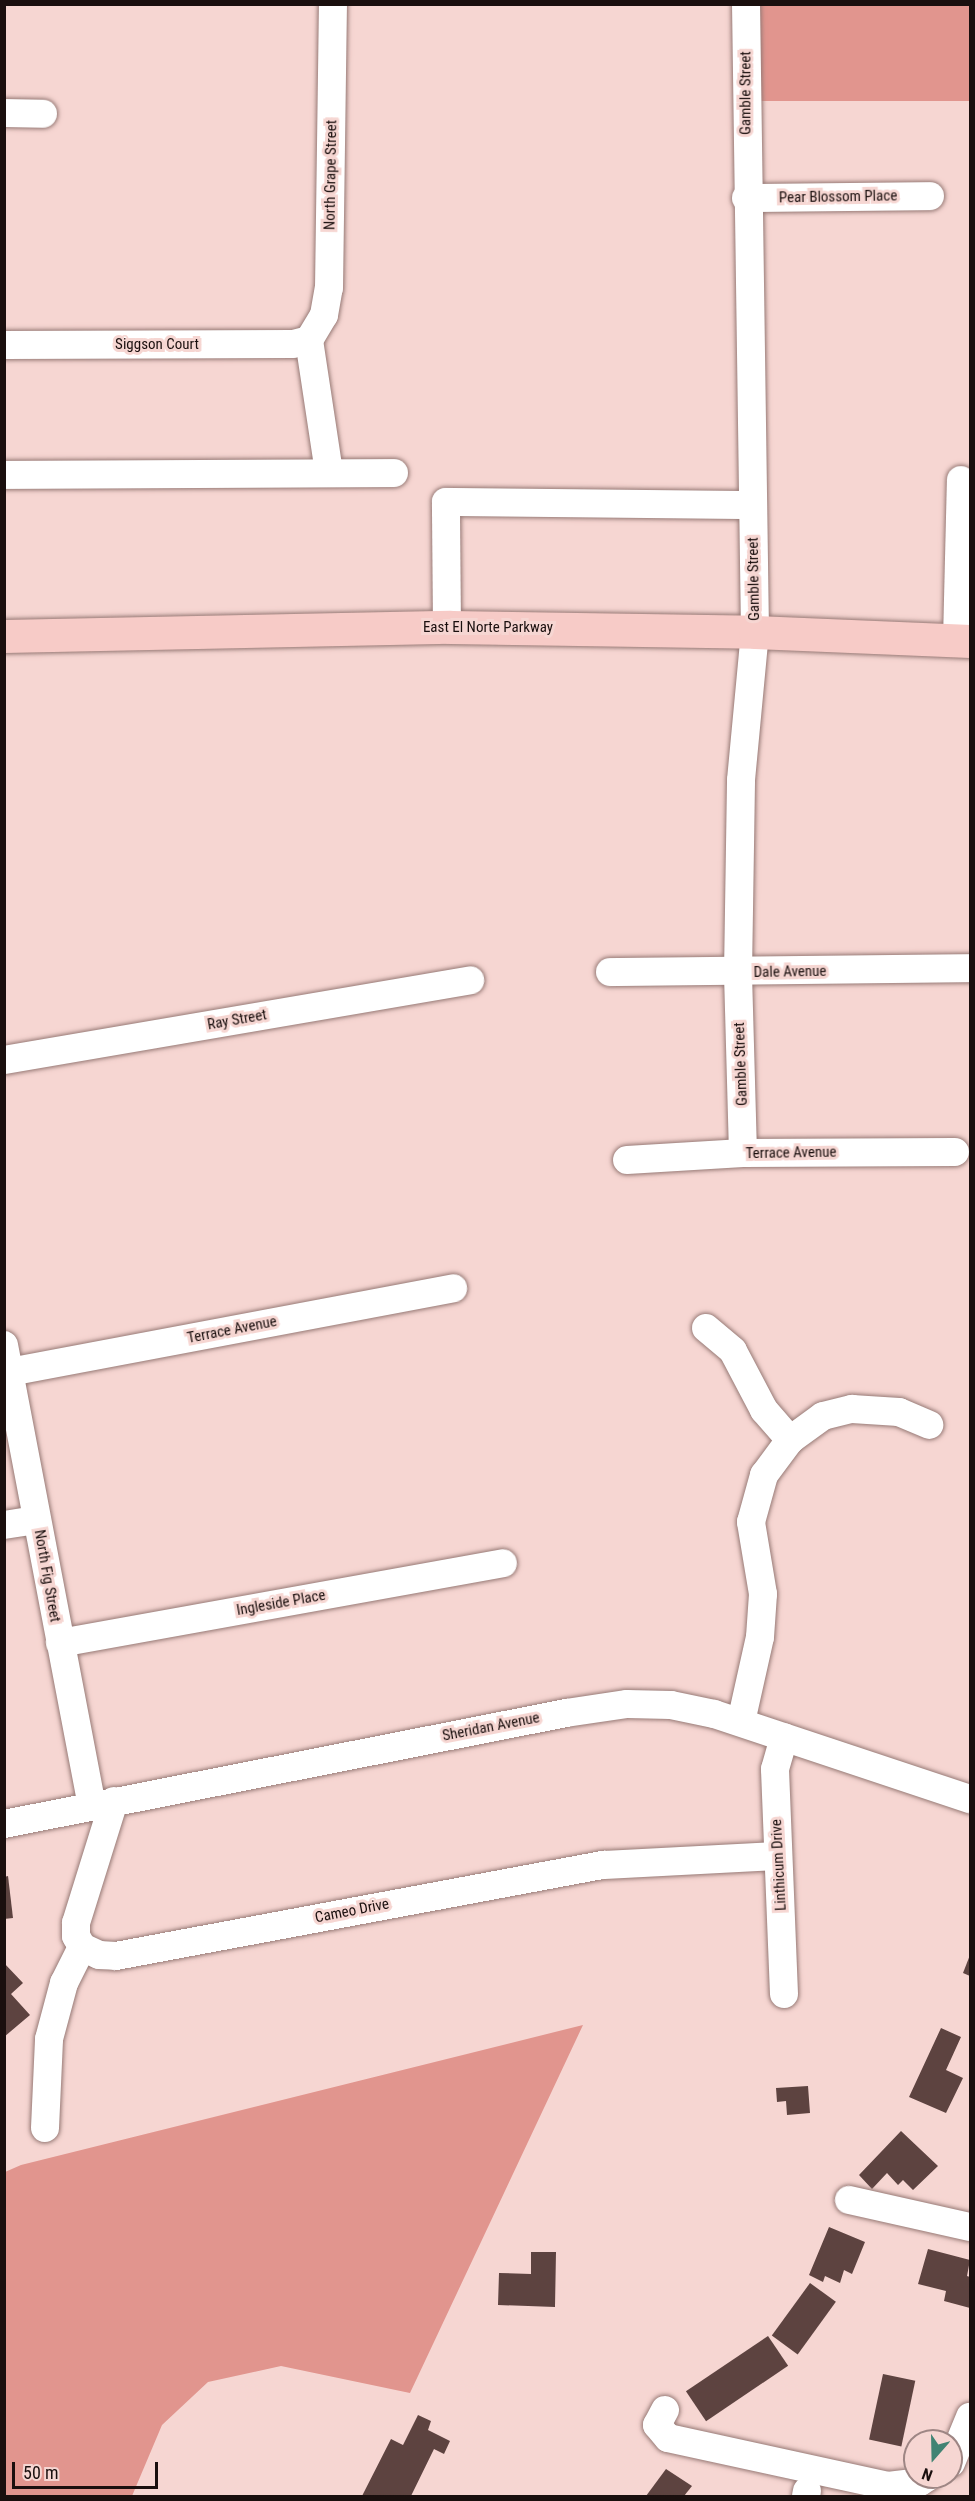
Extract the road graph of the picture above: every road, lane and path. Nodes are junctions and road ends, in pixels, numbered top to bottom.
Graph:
1 (333, 4) edge
2 (746, 4) edge
3 (4, 113) edge
4 (43, 114) dead end
5 (930, 196) dead end
6 (746, 198) junction
7 (309, 340) junction
8 (4, 345) edge
9 (329, 473) junction
10 (394, 473) dead end
11 (4, 475) edge
12 (961, 480) dead end
13 (752, 506) junction
14 (447, 627) junction
15 (755, 632) junction
16 (4, 636) edge
17 (964, 640) edge
18 (970, 968) edge
19 (610, 972) dead end
20 (738, 973) junction
21 (470, 980) dead end
22 (4, 1060) edge
23 (955, 1152) dead end
24 (743, 1153) junction
25 (627, 1160) dead end
26 (453, 1288) dead end
27 (706, 1328) dead end
28 (7, 1359) edge
29 (929, 1425) dead end
30 (790, 1440) junction
31 (37, 1520) junction
32 (4, 1525) edge
33 (503, 1563) dead end
34 (60, 1643) junction
35 (741, 1722) junction
36 (784, 1737) junction
37 (970, 1798) edge
38 (103, 1804) junction
39 (4, 1824) edge
40 (777, 1856) junction
41 (81, 1947) junction
42 (784, 1994) dead end
43 (45, 2128) dead end
44 (849, 2200) dead end
45 (970, 2227) edge
46 (665, 2410) dead end
47 (970, 2417) edge
48 (963, 2434) edge
49 (903, 2484) edge

1 - 7 street, North Grape Street
2 - 6 street, Gamble Street
3 - 4 street
5 - 6 street, Pear Blossom Place
6 - 13 street, Gamble Street
7 - 8 street, Siggson Court
7 - 9 street
9 - 10 street
9 - 11 street
12 - 17 street
13 - 14 street
13 - 15 street, Gamble Street
14 - 15 main road, East El Norte Parkway
14 - 16 main road, East El Norte Parkway
15 - 17 main road, East El Norte Parkway
15 - 20 street, Gamble Street
18 - 20 street, Dale Avenue
19 - 20 street, Dale Avenue
20 - 24 street, Gamble Street
21 - 22 street, Ray Street
23 - 24 street, Terrace Avenue
24 - 25 street, Terrace Avenue
26 - 28 street, Terrace Avenue
27 - 30 street
28 - 31 street, North Fig Street
29 - 30 street
30 - 35 street
31 - 32 street
31 - 34 street, North Fig Street
33 - 34 street, Ingleside Place
34 - 38 street, North Fig Street
35 - 36 street, Sheridan Avenue
35 - 38 street, Sheridan Avenue
36 - 37 street, Sheridan Avenue
36 - 40 street, Linthicum Drive
38 - 39 street, Sheridan Avenue
38 - 41 street
40 - 41 street, Cameo Drive
40 - 42 street, Linthicum Drive
41 - 43 street
44 - 45 street
46 - 49 street
47 - 48 street

